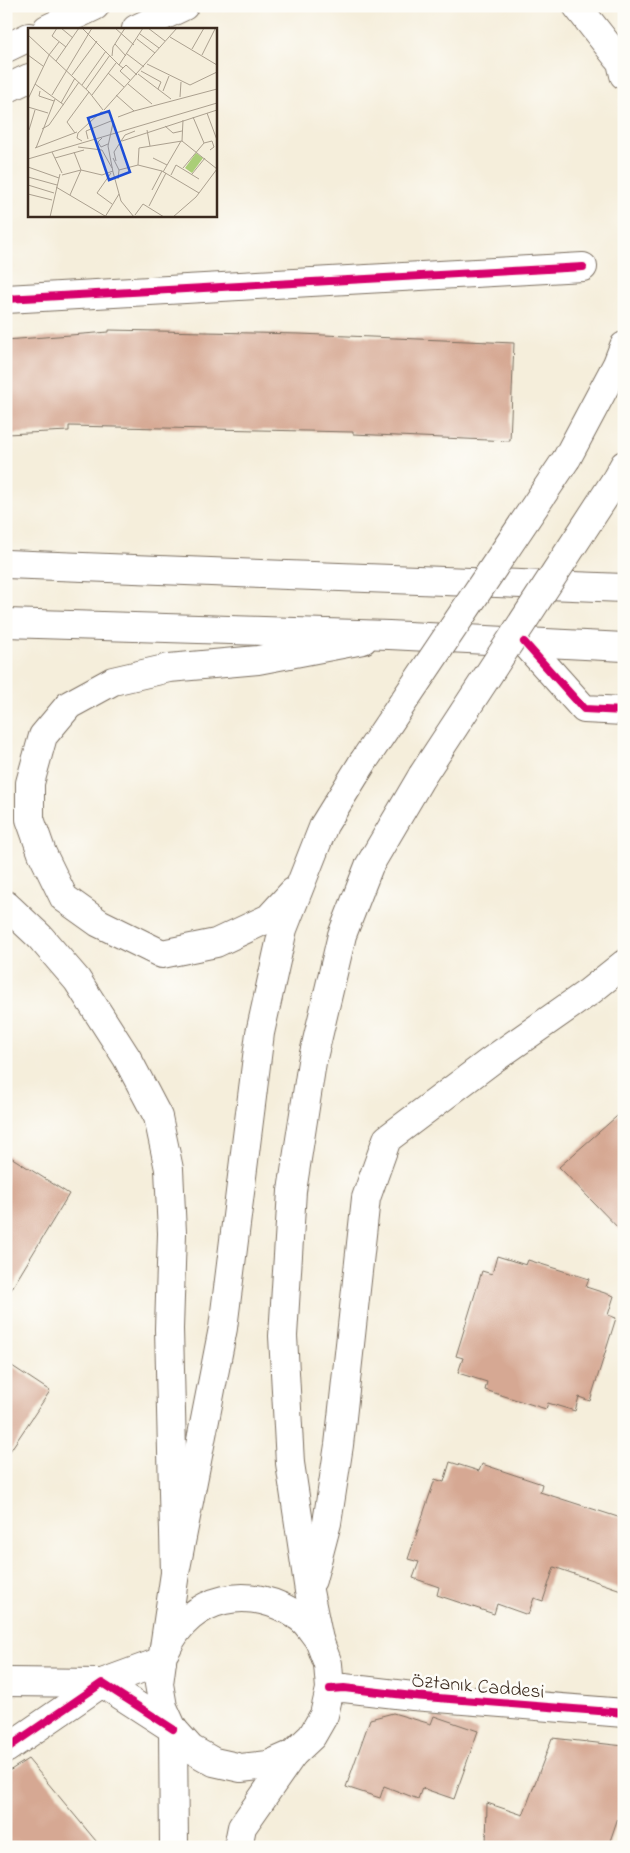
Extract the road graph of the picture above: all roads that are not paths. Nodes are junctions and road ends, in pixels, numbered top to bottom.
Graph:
1 (95, 6) edge
2 (184, 6) edge
3 (577, 6) edge
4 (49, 28) edge
5 (138, 28) edge
6 (28, 37) edge
7 (6, 48) edge
8 (624, 75) edge
9 (28, 78) edge
10 (6, 89) edge
11 (583, 267) dead end
12 (6, 299) edge
13 (624, 346) edge
14 (619, 473) edge
15 (6, 564) edge
16 (624, 588) edge
17 (6, 622) edge
18 (389, 635) junction
19 (524, 642) junction
20 (624, 647) edge
21 (624, 711) edge
22 (301, 884) junction
23 (6, 905) edge
24 (624, 964) edge
25 (175, 1573) junction
26 (309, 1591) junction
27 (319, 1640) junction
28 (162, 1661) junction
29 (6, 1682) edge
30 (102, 1684) junction
31 (330, 1689) junction
32 (624, 1713) edge
33 (173, 1729) junction
34 (6, 1749) edge
35 (293, 1754) junction
36 (174, 1847) edge
37 (238, 1847) edge

1 - 4 main road
2 - 5 main road
3 - 8 main road
6 - 7 main road
9 - 10 main road
11 - 12 main road
13 - 22 main road, bridge
14 - 26 main road, bridge
15 - 16 main road
17 - 18 main road
18 - 19 main road
18 - 22 main road
19 - 20 main road
19 - 21 main road
22 - 25 main road
23 - 25 main road
24 - 26 main road
25 - 28 main road
26 - 27 main road
27 - 28 main road
27 - 31 main road
28 - 30 main road
28 - 33 main road
29 - 30 main road
30 - 33 main road
30 - 34 main road
31 - 32 main road, Öztanık Caddesi
31 - 35 main road
33 - 35 main road
33 - 36 main road
35 - 37 main road

